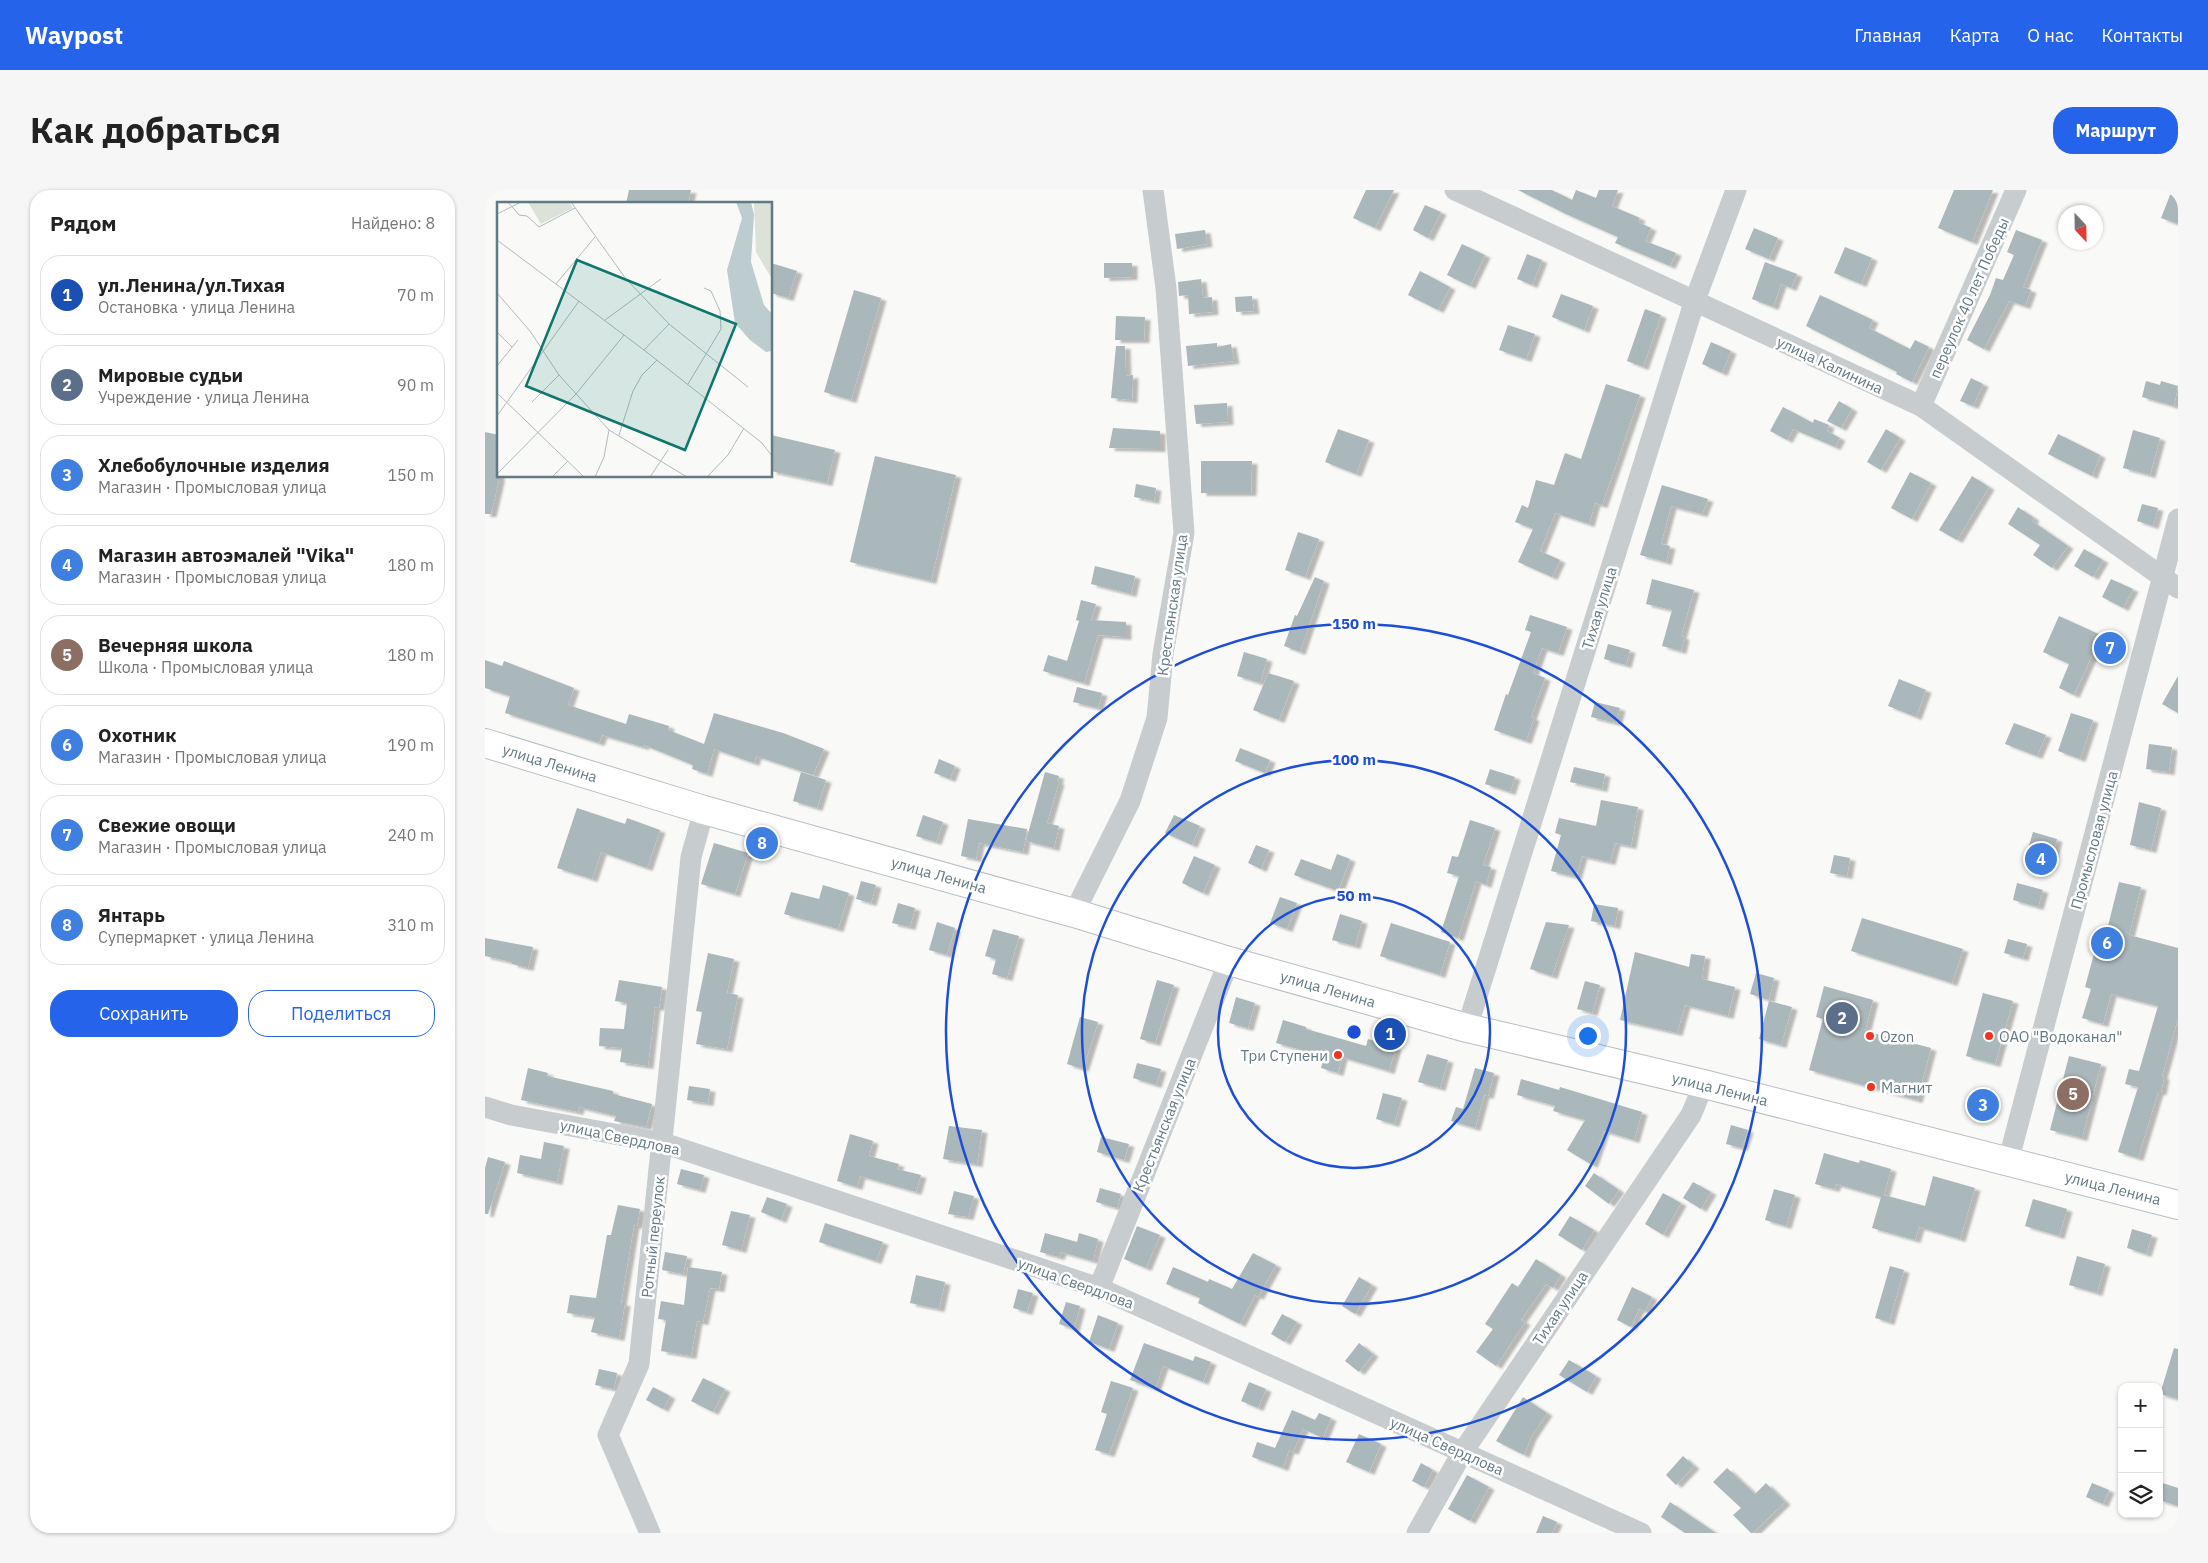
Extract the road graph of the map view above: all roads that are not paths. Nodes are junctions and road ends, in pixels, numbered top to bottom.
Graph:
1 (1153, 190) edge
2 (1455, 190) edge
3 (1736, 190) edge
4 (2016, 190) edge
5 (1694, 303) junction
6 (1921, 406) junction
7 (2178, 519) edge
8 (2171, 583) edge
9 (485, 743) edge
10 (704, 810) junction
11 (1074, 913) junction
12 (1229, 961) junction
13 (1467, 1028) junction
14 (1704, 1084) junction
15 (485, 1106) edge
16 (663, 1143) junction
17 (2008, 1162) junction
18 (2178, 1205) edge
19 (1099, 1288) junction
20 (1463, 1453) junction
21 (651, 1533) edge
22 (1417, 1533) edge
23 (1641, 1533) edge

1 - 11 street, Крестьянская улица
2 - 5 street, улица Калинина
3 - 5 street, Тихая улица
4 - 6 street, переулок 40 лет Победы
5 - 6 street, улица Калинина
5 - 13 street, Тихая улица
6 - 8 street, улица Калинина
7 - 8 street, Промысловая улица
8 - 17 street, Промысловая улица
9 - 10 main road, улица Ленина
10 - 11 main road, улица Ленина
10 - 16 street, Ротный переулок
11 - 12 main road, улица Ленина
12 - 13 main road, улица Ленина
12 - 19 street, Крестьянская улица
13 - 14 main road, улица Ленина
14 - 17 main road, улица Ленина
14 - 20 street, Тихая улица
15 - 16 street, улица Свердлова
16 - 19 street, улица Свердлова
16 - 21 street, Ротный переулок
17 - 18 main road, улица Ленина
19 - 20 street, улица Свердлова
20 - 22 street, Тихая улица
20 - 23 street, улица Свердлова

